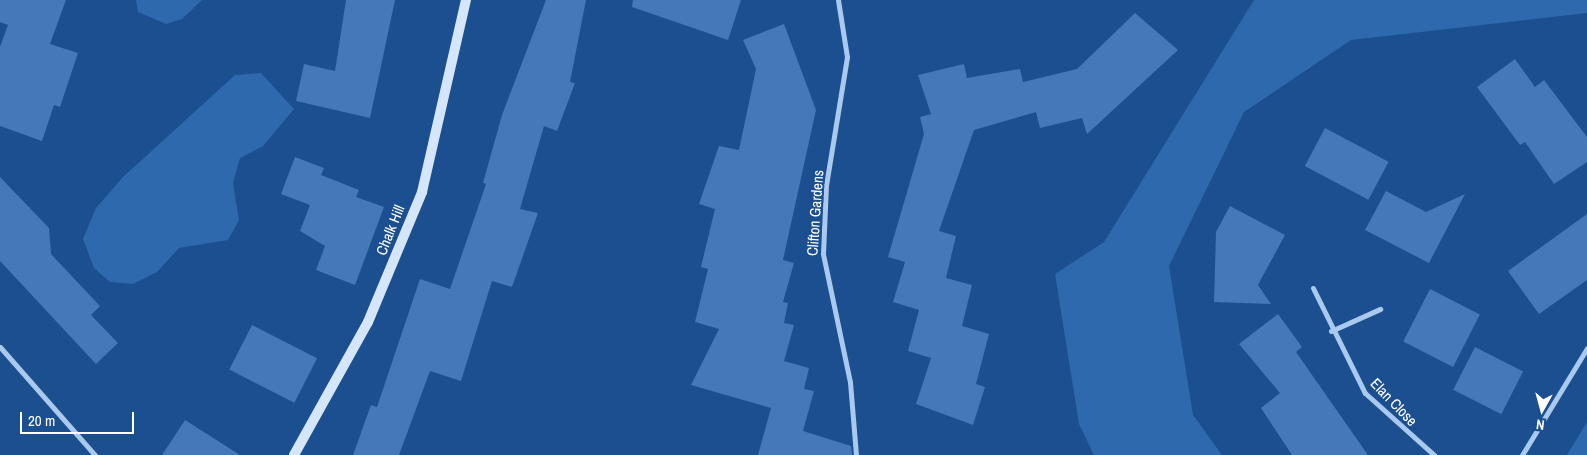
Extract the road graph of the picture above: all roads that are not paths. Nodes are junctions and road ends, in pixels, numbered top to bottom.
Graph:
1 (466, 0) edge
2 (838, 0) edge
3 (1313, 288) dead end
4 (1380, 309) dead end
5 (1332, 331) junction
6 (0, 347) edge
7 (1587, 348) edge
8 (95, 455) edge
9 (294, 455) edge
10 (856, 455) edge
11 (1434, 455) edge
12 (1522, 455) edge

1 - 9 street, Chalk Hill
2 - 10 street, Clifton Gardens
3 - 5 street, Elan Close
4 - 5 street
5 - 11 street, Elan Close
6 - 8 street
7 - 12 street

